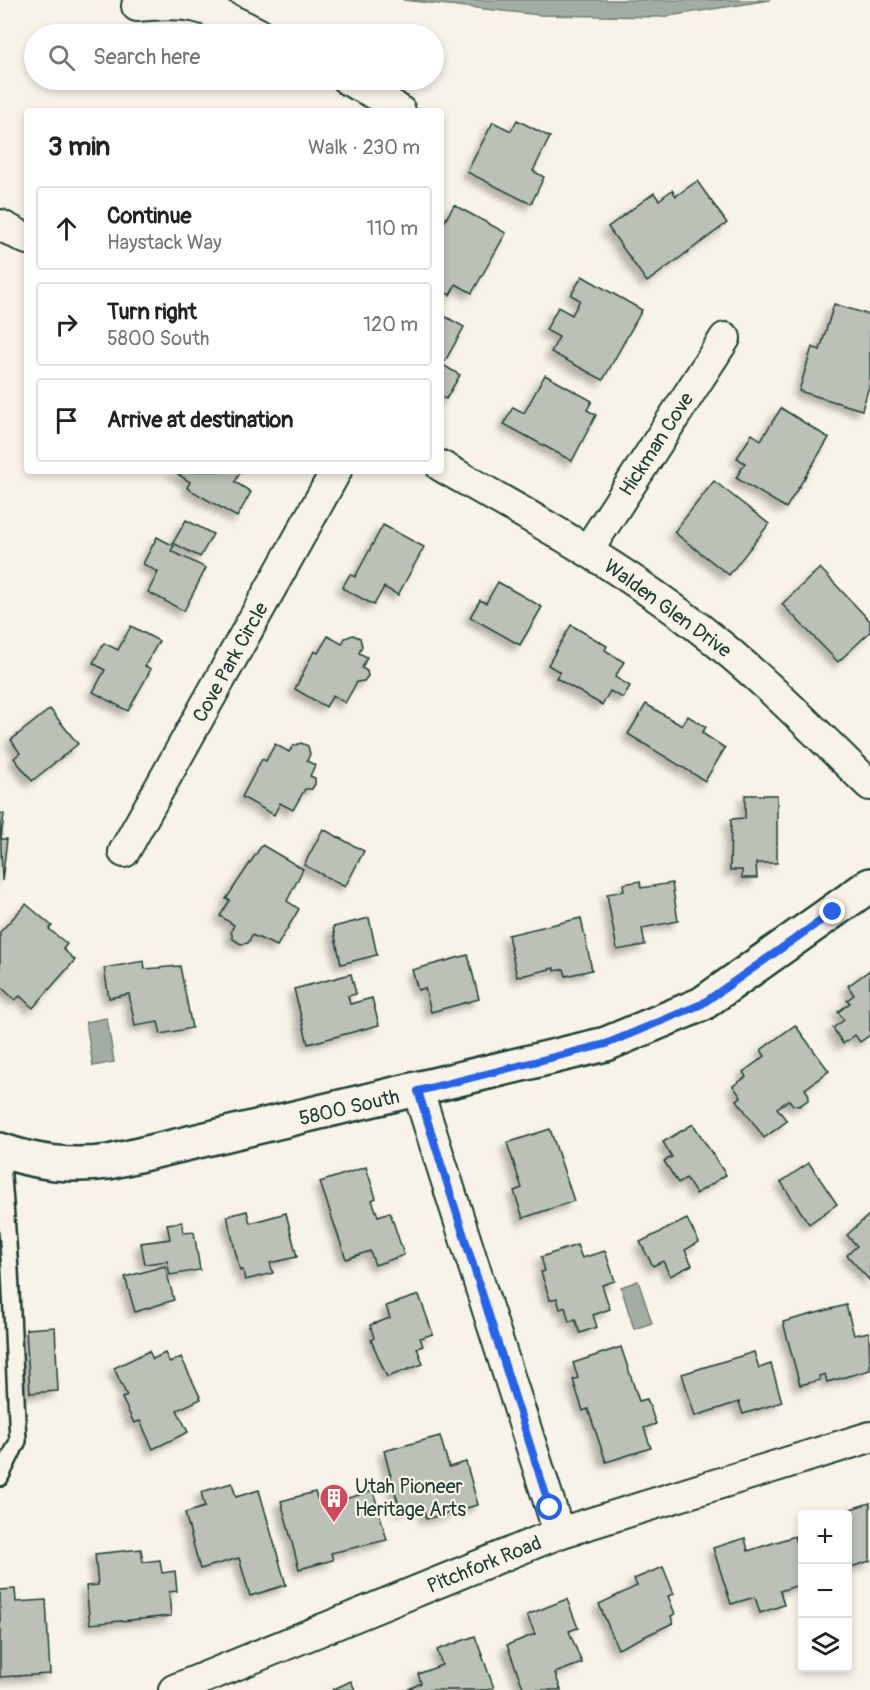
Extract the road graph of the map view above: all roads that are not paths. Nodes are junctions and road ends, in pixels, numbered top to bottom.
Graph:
1 (137, 6) dead end
2 (239, 24) edge
3 (367, 90) edge
4 (396, 108) edge
5 (0, 225) edge
6 (24, 237) edge
7 (725, 338) dead end
8 (444, 468) edge
9 (334, 474) edge
10 (588, 550) junction
11 (870, 785) edge
12 (124, 852) dead end
13 (870, 885) edge
14 (418, 1091) junction
15 (0, 1150) edge
16 (870, 1437) edge
17 (0, 1478) edge
18 (559, 1533) junction
19 (174, 1690) edge

1 - 2 street
3 - 4 street
5 - 6 street
7 - 10 street, Hickman Cove
8 - 10 street, Walden Glen Drive
9 - 12 street, Cove Park Circle
10 - 11 street, Walden Glen Drive
13 - 14 street, 5800 South
14 - 15 street, 5800 South
14 - 18 street
15 - 17 lane
16 - 18 street, Pitchfork Road
18 - 19 street, Pitchfork Road

